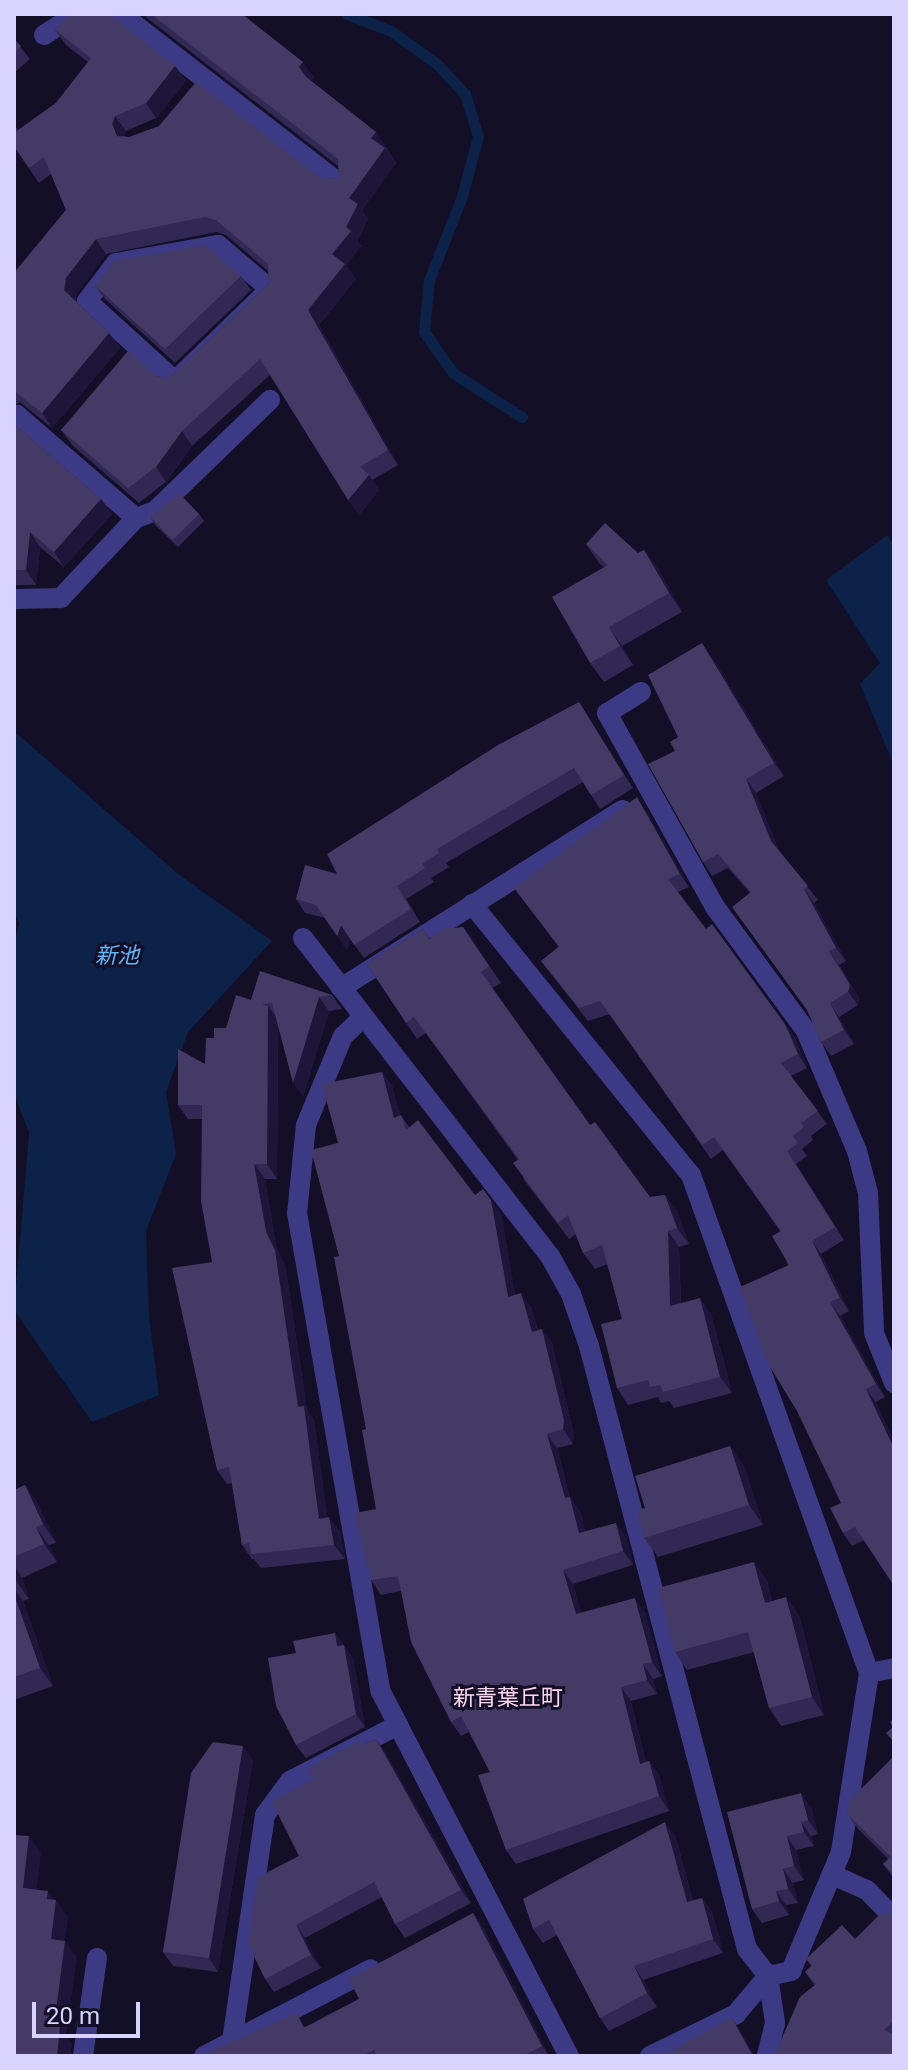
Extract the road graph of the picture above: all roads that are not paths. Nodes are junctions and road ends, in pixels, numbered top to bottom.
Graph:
1 (76, 14) edge
2 (121, 14) edge
3 (44, 35) dead end
4 (204, 78) junction
5 (188, 98) edge
6 (340, 184) edge
7 (132, 354) joint
8 (270, 400) edge
9 (14, 420) edge
10 (72, 424) edge
11 (54, 446) junction
12 (136, 518) junction
13 (14, 599) edge
14 (641, 692) dead end
15 (650, 793) junction
16 (472, 904) junction
17 (303, 938) dead end
18 (341, 988) junction
19 (363, 1017) junction
20 (894, 1383) edge
21 (894, 1668) edge
22 (869, 1673) junction
23 (398, 1725) junction
24 (833, 1875) junction
25 (894, 1918) edge
26 (396, 1956) edge
27 (97, 1958) dead end
28 (768, 1976) junction
29 (232, 2041) junction
30 (83, 2056) edge
31 (204, 2056) edge
32 (569, 2056) edge
33 (650, 2056) edge
34 (767, 2056) edge

1 - 3 street
2 - 4 street
4 - 5 street
4 - 6 street
7 - 7 street
8 - 12 street
9 - 11 street
10 - 11 street
11 - 12 street
12 - 13 street
14 - 15 street
15 - 16 street
15 - 20 street
16 - 18 street
16 - 22 street
17 - 18 street
18 - 19 street
19 - 23 street
19 - 28 street
21 - 22 street
22 - 24 street
23 - 29 street
23 - 32 street
24 - 25 street
24 - 28 street
26 - 29 street
27 - 30 street
28 - 33 street
28 - 34 street
29 - 31 street

